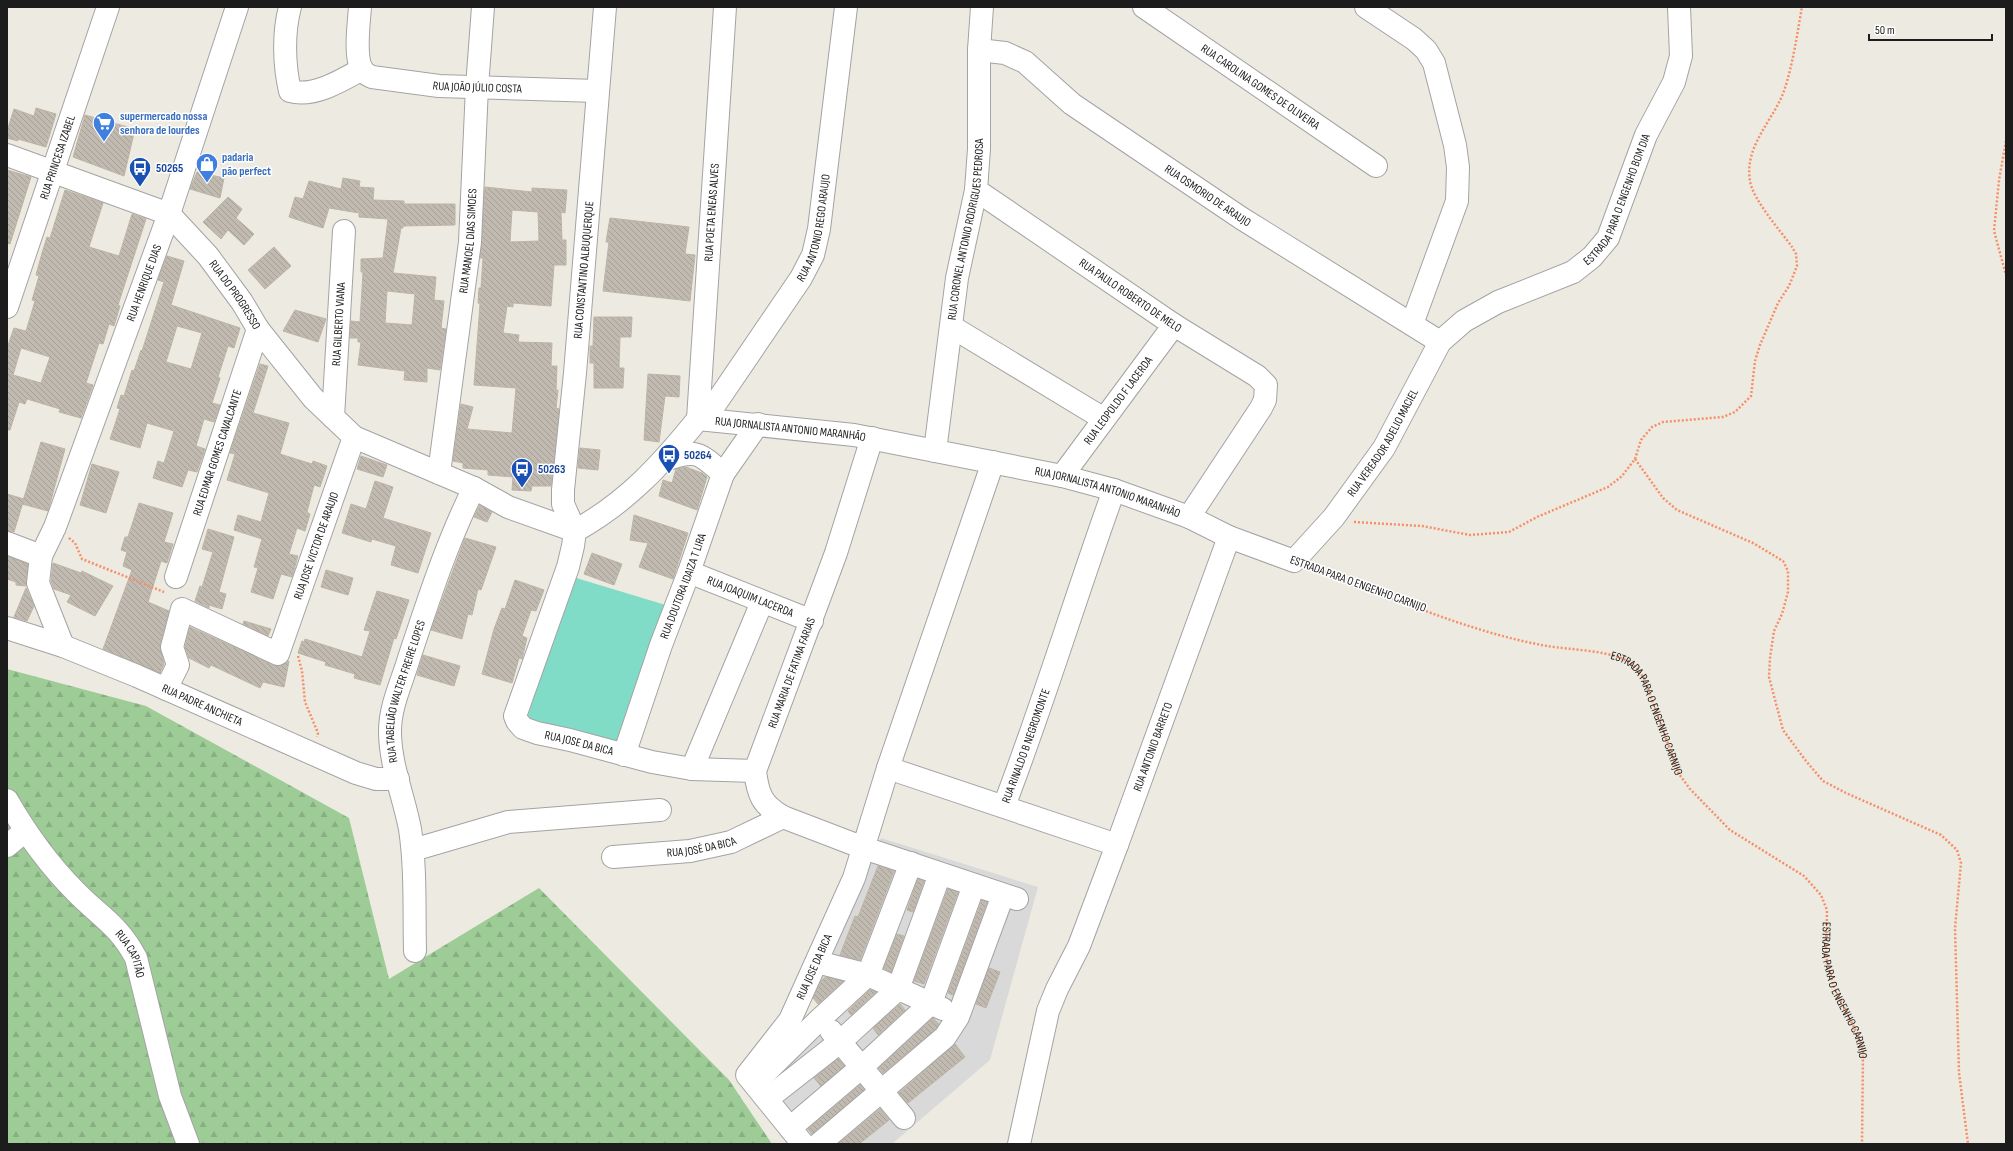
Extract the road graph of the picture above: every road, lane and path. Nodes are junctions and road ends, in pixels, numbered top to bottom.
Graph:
1 (108, 7) edge
2 (237, 7) edge
3 (290, 7) edge
4 (360, 7) edge
5 (483, 7) edge
6 (605, 7) edge
7 (725, 7) edge
8 (846, 7) edge
9 (982, 7) edge
10 (1366, 7) edge
11 (1679, 7) edge
12 (1802, 7) edge
13 (1155, 10) edge
14 (979, 50) junction
15 (362, 69) junction
16 (477, 87) junction
17 (597, 91) junction
18 (2006, 141) edge
19 (7, 155) edge
20 (1376, 166) dead end
21 (54, 171) junction
22 (976, 190) junction
23 (169, 214) junction
24 (344, 231) dead end
25 (2006, 275) edge
26 (7, 307) edge
27 (1464, 321) joint
28 (1412, 324) junction
29 (1174, 325) junction
30 (952, 327) junction
31 (258, 329) junction
32 (1440, 342) junction
33 (334, 417) junction
34 (701, 419) junction
35 (1104, 419) junction
36 (758, 424) junction
37 (354, 437) junction
38 (872, 438) junction
39 (935, 450) junction
40 (1635, 459) junction
41 (665, 460) junction
42 (993, 462) junction
43 (438, 472) junction
44 (723, 474) junction
45 (1062, 476) junction
46 (474, 488) junction
47 (1114, 490) junction
48 (1189, 517) junction
49 (1334, 517) junction
50 (55, 527) junction
51 (575, 531) junction
52 (1229, 537) junction
53 (7, 543) edge
54 (41, 556) junction
55 (1294, 561) junction
56 (689, 572) junction
57 (176, 577) joint
58 (762, 602) junction
59 (812, 621) junction
60 (7, 628) edge
61 (62, 646) junction
62 (280, 649) junction
63 (166, 689) junction
64 (312, 753) junction
65 (624, 755) junction
66 (888, 768) junction
67 (692, 769) junction
68 (756, 771) junction
69 (398, 779) junction
70 (7, 800) edge
71 (1004, 806) junction
72 (660, 810) dead end
73 (783, 817) junction
74 (25, 831) junction
75 (1117, 845) junction
76 (7, 846) edge
77 (864, 848) junction
78 (413, 850) junction
79 (613, 857) dead end
80 (911, 863) junction
81 (940, 874) junction
82 (974, 885) junction
83 (416, 951) dead end
84 (817, 962) junction
85 (868, 975) junction
86 (898, 990) junction
87 (802, 997) junction
88 (931, 1003) junction
89 (820, 1019) junction
90 (963, 1019) junction
91 (841, 1040) junction
92 (863, 1066) junction
93 (756, 1086) junction
94 (883, 1091) junction
95 (904, 1118) dead end
96 (796, 1136) edge
97 (188, 1144) edge
98 (819, 1144) edge
99 (1019, 1144) edge
100 (1862, 1144) edge
101 (1968, 1144) edge

1 - 21 street, RUA PRINCESA IZABEL
2 - 23 street, RUA HENRIQUE DIAS
3 - 15 street
4 - 15 street
5 - 16 street, RUA MANOEL DIAS SIMOES
6 - 17 street, RUA CONSTANTINO ALBUQUERQUE
7 - 34 street, RUA POETA ENEAS ALVES
8 - 34 street, RUA ANTONIO REGO ARAUJO
9 - 14 street, RUA CORONEL ANTONIO RODRIGUES PEDROSA
10 - 28 street
11 - 27 street, ESTRADA PARA O ENGENHO BOM DIA
12 - 40 path
13 - 20 street, RUA CAROLINA GOMES DE OLIVEIRA
14 - 22 street, RUA CORONEL ANTONIO RODRIGUES PEDROSA
14 - 28 street, RUA OSMORIO DE ARAUJO
15 - 16 street, RUA JOÃO JÚLIO COSTA
16 - 17 street, RUA JOÃO JÚLIO COSTA
16 - 43 street, RUA MANOEL DIAS SIMOES
17 - 51 street, RUA CONSTANTINO ALBUQUERQUE
18 - 25 path
19 - 21 street, RUA DO PROGRESSO
21 - 23 street, RUA DO PROGRESSO
21 - 26 street, RUA PRINCESA IZABEL
22 - 29 street, RUA PAULO ROBERTO DE MELO
22 - 30 street, RUA CORONEL ANTONIO RODRIGUES PEDROSA
23 - 31 street, RUA DO PROGRESSO
23 - 50 street, RUA HENRIQUE DIAS
24 - 33 street, RUA GILBERTO VIANA
27 - 32 street, RUA VEREADOR ADELIO MACIEL
28 - 32 street, RUA OSMORIO DE ARAUJO
29 - 35 street, RUA LEOPOLDO F LACERDA
29 - 48 street, RUA PAULO ROBERTO DE MELO
30 - 35 street
30 - 39 street, RUA CORONEL ANTONIO RODRIGUES PEDROSA
31 - 33 street, RUA DO PROGRESSO
31 - 57 street, RUA EDMAR GOMES CAVALCANTE
32 - 49 street, RUA VEREADOR ADELIO MACIEL
33 - 37 street, RUA DO PROGRESSO
34 - 36 street, RUA JORNALISTA ANTONIO MARANHÃO
34 - 41 street, RUA JORNALISTA ANTONIO MARANHÃO
35 - 45 street, RUA LEOPOLDO F LACERDA
36 - 38 street, RUA JORNALISTA ANTONIO MARANHÃO
36 - 44 street, RUA DOUTORA IDAIZA T LIRA
37 - 43 street, RUA DO PROGRESSO
37 - 62 street, RUA JOSE VICTOR DE ARAUJO
38 - 39 street, RUA JORNALISTA ANTONIO MARANHÃO
38 - 59 street, RUA MARIA DE FATIMA FARIAS
39 - 42 street, RUA JORNALISTA ANTONIO MARANHÃO
40 - 49 path
40 - 101 path
41 - 44 street
41 - 51 street, RUA JORNALISTA ANTONIO MARANHÃO
42 - 45 street, RUA JORNALISTA ANTONIO MARANHÃO
42 - 66 street
43 - 46 street
44 - 56 street, RUA DOUTORA IDAIZA T LIRA
45 - 47 street, RUA JORNALISTA ANTONIO MARANHÃO
46 - 51 street
46 - 69 street, RUA TABELIÃO WALTER FREIRE LOPES
47 - 48 street, RUA JORNALISTA ANTONIO MARANHÃO
47 - 71 street, RUA RINALDO B NEGROMONTE
48 - 52 street, ESTRADA PARA O ENGENHO CARNIJO
49 - 55 street, RUA VEREADOR ADELIO MACIEL
50 - 54 street, RUA HENRIQUE DIAS
50 - 57 path
51 - 65 street, RUA JOSE DA BICA
52 - 55 street, ESTRADA PARA O ENGENHO CARNIJO
52 - 75 street, RUA ANTONIO BARRETO
53 - 54 street
54 - 61 street, RUA HENRIQUE DIAS
55 - 100 path, ESTRADA PARA O ENGENHO CARNIJO
56 - 58 street, RUA JOAQUIM LACERDA
56 - 65 street, RUA DOUTORA IDAIZA T LIRA
58 - 59 street, RUA JOAQUIM LACERDA
58 - 67 street
59 - 68 street, RUA MARIA DE FATIMA FARIAS
60 - 61 street, RUA PADRE ANCHIETA
61 - 63 street, RUA PADRE ANCHIETA
62 - 63 street
62 - 64 path
63 - 64 street, RUA PADRE ANCHIETA
64 - 69 street, RUA PADRE ANCHIETA
65 - 67 street, RUA JOSE DA BICA
66 - 71 street, RUA RINALDO B NEGROMONTE
66 - 77 street, RUA JOSE DA BICA
67 - 68 street, RUA JOSE DA BICA
68 - 73 street, RUA MARIA DE FATIMA FARIAS
69 - 78 street, RUA TABELIÃO WALTER FREIRE LOPES
70 - 74 street, RUA CAPITÃO
71 - 75 street
72 - 78 street
73 - 77 street, RUA MARIA DE FATIMA FARIAS
73 - 79 street, RUA JOSÉ DA BICA
74 - 76 street
74 - 97 street, RUA CAPITÃO
75 - 99 street, RUA ANTONIO BARRETO
77 - 80 street, RUA MARIA DE FATIMA FARIAS
77 - 84 street, RUA JOSE DA BICA
78 - 83 street, RUA TABELIÃO WALTER FREIRE LOPES
80 - 81 street, RUA MARIA DE FATIMA FARIAS
80 - 85 street
81 - 82 street, RUA MARIA DE FATIMA FARIAS
81 - 86 street
82 - 88 street
82 - 90 street, RUA MARIA DE FATIMA FARIAS
84 - 85 street
84 - 87 street, RUA JOSE DA BICA
85 - 86 street
85 - 89 street
86 - 88 street
86 - 91 street
87 - 89 street
87 - 93 street, RUA JOSE DA BICA
88 - 90 street
88 - 92 street
89 - 91 street
89 - 93 street
90 - 94 street
91 - 92 street
91 - 93 street
92 - 94 street
92 - 96 street
93 - 96 street
94 - 95 street
94 - 98 street

